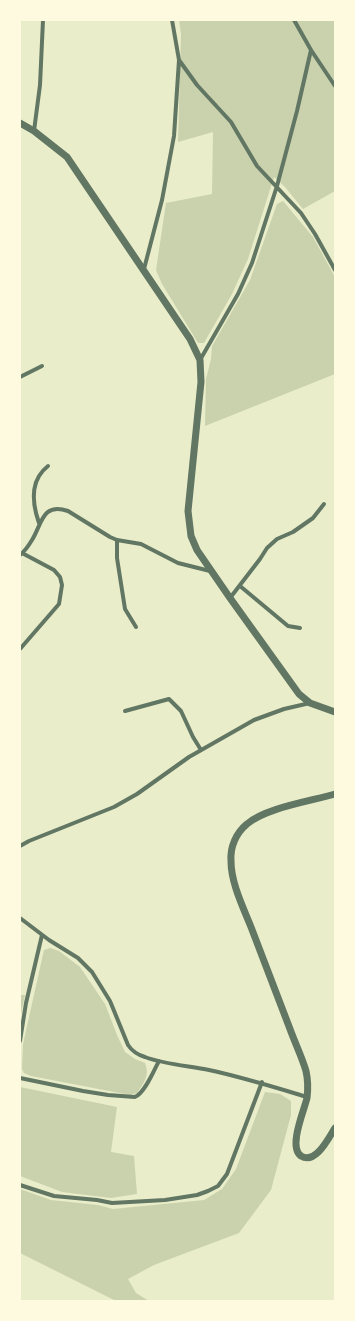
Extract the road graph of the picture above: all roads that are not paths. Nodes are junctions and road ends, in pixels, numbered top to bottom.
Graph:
1 (43, 20) edge
2 (172, 20) edge
3 (294, 20) edge
4 (311, 50) junction
5 (179, 60) junction
6 (335, 86) edge
7 (20, 123) edge
8 (34, 132) junction
9 (277, 186) junction
10 (144, 269) junction
11 (335, 270) edge
12 (200, 360) junction
13 (42, 366) dead end
14 (20, 377) edge
15 (48, 466) dead end
16 (324, 504) dead end
17 (39, 523) junction
18 (117, 540) junction
19 (21, 554) edge
20 (213, 572) junction
21 (240, 586) junction
22 (230, 598) junction
23 (136, 627) dead end
24 (300, 628) dead end
25 (20, 648) edge
26 (310, 703) junction
27 (124, 711) dead end
28 (335, 712) edge
29 (201, 750) junction
30 (335, 794) edge
31 (20, 846) edge
32 (20, 918) edge
33 (42, 935) junction
34 (20, 1041) edge
35 (159, 1061) junction
36 (20, 1078) edge
37 (262, 1082) junction
38 (307, 1097) junction
39 (335, 1128) edge
40 (20, 1185) edge

1 - 8 street
2 - 5 street
3 - 4 street
4 - 6 street
4 - 9 street
5 - 9 street
5 - 10 street
7 - 8 street
8 - 10 street
9 - 11 street
9 - 12 street
10 - 12 street
12 - 20 street
13 - 14 street
15 - 17 street
16 - 21 street
17 - 18 street
17 - 19 street
18 - 20 street
18 - 23 street
19 - 25 street
20 - 22 street
21 - 22 street
21 - 24 street
22 - 26 street
26 - 28 street
26 - 29 street
27 - 29 street
29 - 31 street
30 - 38 street
32 - 33 street
33 - 34 street
33 - 35 street
35 - 36 street
35 - 37 street
37 - 38 street
37 - 40 street
38 - 39 street

